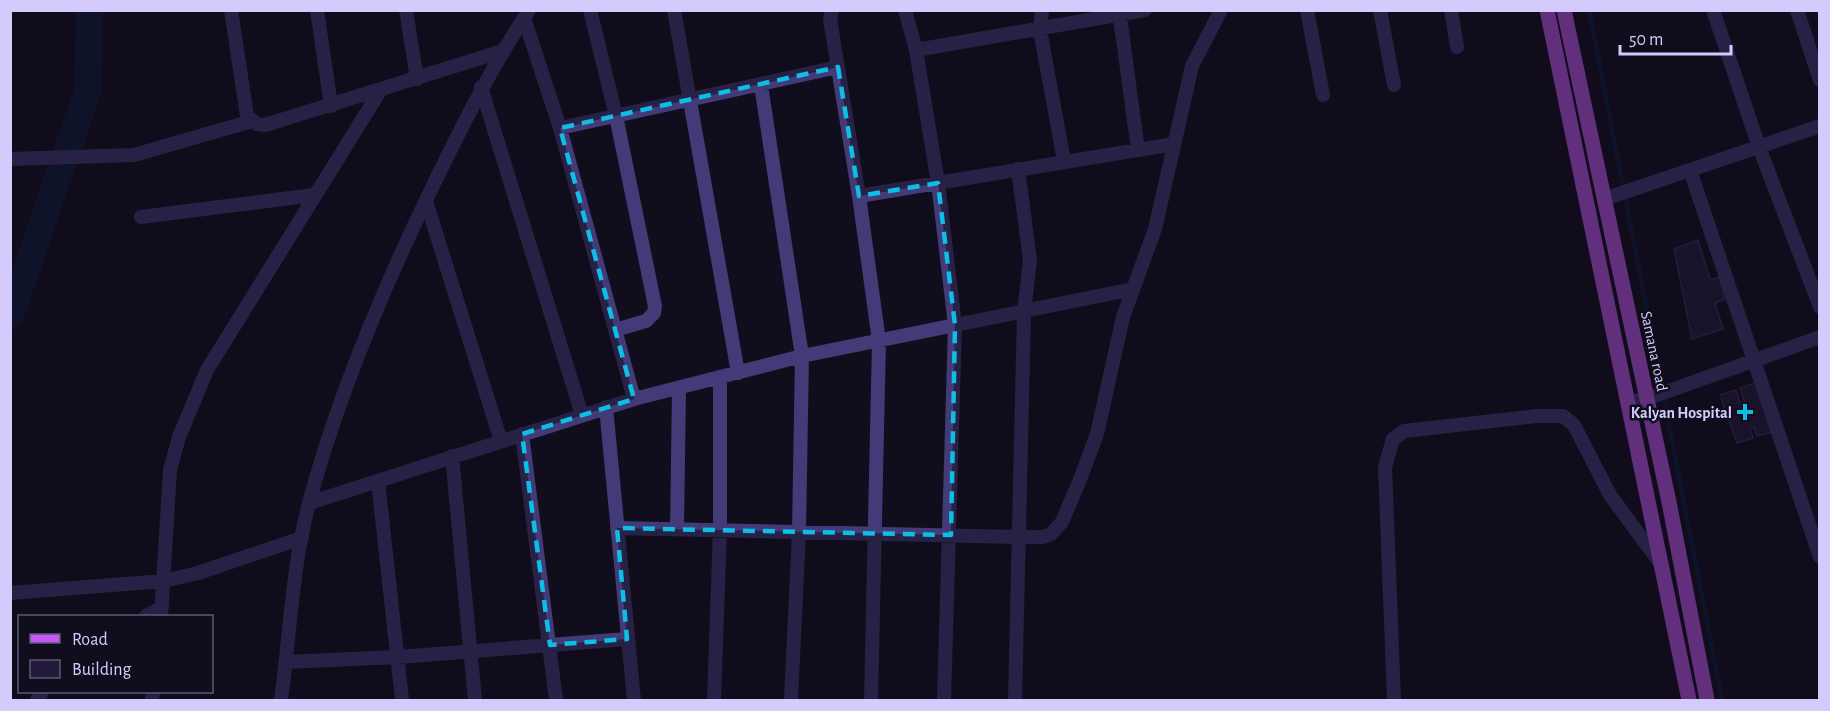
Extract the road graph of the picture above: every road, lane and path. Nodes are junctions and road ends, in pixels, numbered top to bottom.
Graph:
1 (231, 10) edge
2 (317, 10) edge
3 (406, 10) edge
4 (590, 10) edge
5 (674, 10) edge
6 (832, 10) edge
7 (1042, 10) edge
8 (1145, 10) edge
9 (1221, 10) edge
10 (1307, 10) edge
11 (1380, 10) edge
12 (1450, 10) edge
13 (1547, 10) edge
14 (1564, 10) edge
15 (1713, 10) edge
16 (1797, 10) edge
17 (905, 11) edge
18 (1119, 13) edge
19 (526, 14) edge
20 (1040, 30) junction
21 (1457, 47) dead end
22 (916, 50) junction
23 (503, 51) junction
24 (1572, 52) junction
25 (1556, 55) junction
26 (838, 67) junction
27 (417, 79) junction
28 (1820, 80) edge
29 (761, 85) junction
30 (1394, 85) dead end
31 (481, 87) junction
32 (380, 91) junction
33 (1323, 95) dead end
34 (689, 101) junction
35 (331, 106) junction
36 (616, 116) junction
37 (252, 121) junction
38 (1820, 126) edge
39 (560, 128) junction
40 (1174, 144) junction
41 (1759, 147) junction
42 (1138, 150) junction
43 (10, 159) edge
44 (1064, 161) junction
45 (1018, 169) junction
46 (1690, 170) junction
47 (938, 183) junction
48 (314, 195) junction
49 (859, 196) junction
50 (1604, 199) junction
51 (426, 201) junction
52 (141, 217) dead end
53 (1133, 289) junction
54 (1820, 307) edge
55 (1024, 313) junction
56 (955, 325) junction
57 (615, 330) junction
58 (1820, 337) edge
59 (879, 341) junction
60 (802, 356) junction
61 (1754, 361) junction
62 (738, 373) junction
63 (720, 378) junction
64 (679, 388) junction
65 (634, 399) junction
66 (1646, 399) junction
67 (1629, 402) junction
68 (606, 407) junction
69 (582, 415) junction
70 (522, 434) junction
71 (501, 441) junction
72 (452, 456) junction
73 (378, 481) junction
74 (309, 503) junction
75 (617, 528) junction
76 (677, 529) junction
77 (720, 530) junction
78 (799, 531) junction
79 (875, 532) junction
80 (951, 535) junction
81 (1019, 537) junction
82 (302, 538) junction
83 (1820, 557) edge
84 (1662, 566) junction
85 (164, 581) junction
86 (10, 593) edge
87 (161, 612) edge
88 (627, 639) junction
89 (550, 645) junction
90 (470, 652) junction
91 (398, 657) junction
92 (286, 662) junction
93 (281, 700) edge
94 (402, 700) edge
95 (475, 700) edge
96 (556, 700) edge
97 (634, 700) edge
98 (714, 700) edge
99 (791, 700) edge
100 (871, 700) edge
101 (944, 700) edge
102 (1015, 700) edge
103 (1394, 700) edge
104 (1689, 700) edge
105 (1707, 700) edge

1 - 37 street
2 - 35 street
3 - 27 street
4 - 36 street
5 - 34 street
6 - 26 street
7 - 20 street
8 - 18 street
9 - 40 street
10 - 33 street
11 - 30 street
12 - 21 street
13 - 25 main road
14 - 24 main road, Samana road
15 - 41 street
16 - 28 street
17 - 22 street
18 - 20 street
18 - 42 street
19 - 23 street
19 - 39 street
20 - 22 street
20 - 44 street
22 - 47 street
23 - 27 street
23 - 31 street
24 - 25 main road
24 - 50 main road, Samana road
25 - 67 main road
26 - 29 street
26 - 49 street
27 - 32 street
29 - 34 street
29 - 60 street
31 - 51 street
31 - 69 street
32 - 35 street
32 - 48 street
34 - 36 street
34 - 62 street
35 - 37 street
36 - 39 street
36 - 57 street
37 - 43 street
38 - 41 street
39 - 57 street
40 - 42 street
40 - 53 street
41 - 46 street
41 - 54 street
42 - 44 street
44 - 45 street
45 - 47 street
45 - 55 street
46 - 50 street
46 - 61 street
47 - 49 street
47 - 56 street
48 - 52 street
48 - 85 street
49 - 59 street
50 - 66 main road, Samana road
51 - 71 street
51 - 74 street
53 - 55 street
53 - 81 street
55 - 56 street
55 - 81 street
56 - 59 street
56 - 80 street
57 - 65 street
58 - 61 street
59 - 60 street
59 - 79 street
60 - 62 street
60 - 78 street
61 - 66 street
61 - 83 street
62 - 63 street
63 - 64 street
63 - 77 street
64 - 65 street
64 - 76 street
65 - 68 street
66 - 67 street
66 - 105 main road, Samana road
67 - 84 main road
68 - 69 street
68 - 75 street
69 - 70 street
70 - 71 street
70 - 89 street
71 - 72 street
72 - 73 street
72 - 90 street
73 - 74 street
73 - 91 street
74 - 82 street
75 - 76 street
75 - 88 street
76 - 77 street
77 - 78 street
77 - 98 street
78 - 79 street
78 - 99 street
79 - 80 street
79 - 100 street
80 - 81 street
80 - 101 street
81 - 102 street
82 - 85 street
82 - 92 street
84 - 103 street
84 - 104 main road
85 - 86 street
85 - 87 street
88 - 89 street
88 - 97 street
89 - 90 street
89 - 96 street
90 - 91 street
90 - 95 street
91 - 92 street
91 - 94 street
92 - 93 street

